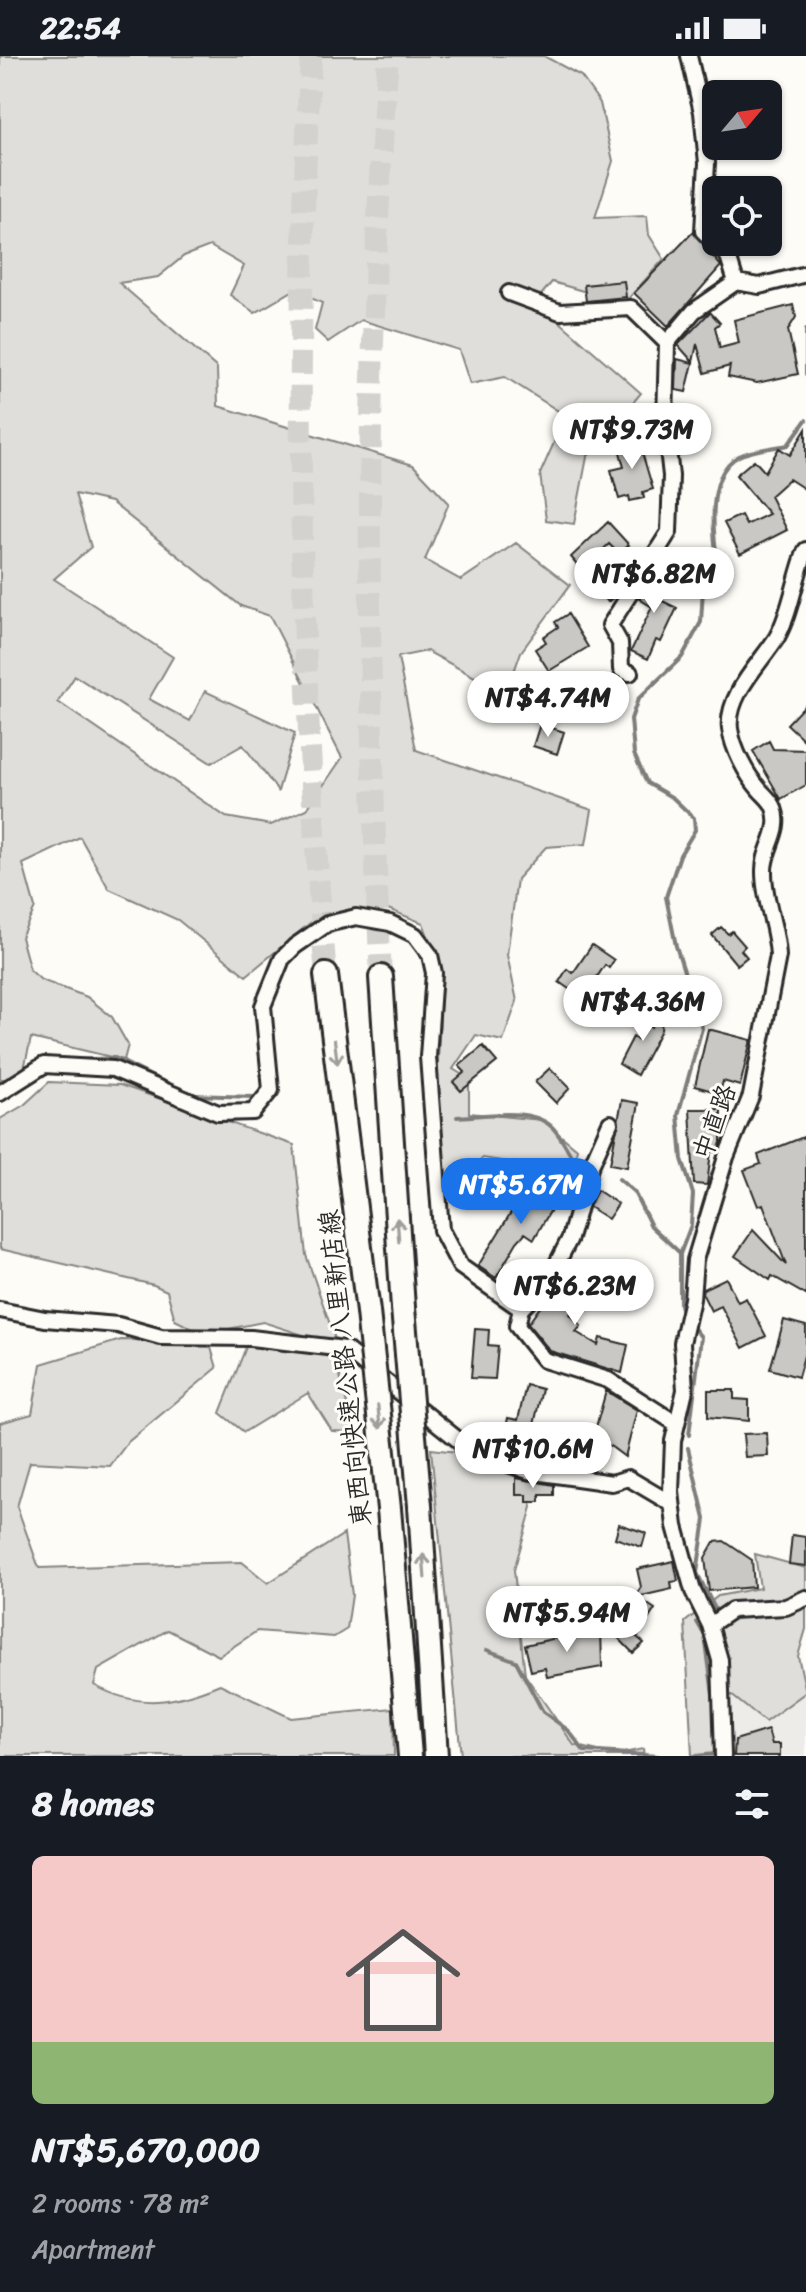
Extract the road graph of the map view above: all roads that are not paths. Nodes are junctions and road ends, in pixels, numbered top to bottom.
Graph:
1 (689, 56) edge
2 (806, 274) edge
3 (736, 282) junction
4 (509, 293) dead end
5 (667, 343) junction
6 (806, 550) edge
7 (630, 673) dead end
8 (326, 975) tunnel mouth
9 (381, 977) tunnel mouth
10 (0, 1093) edge
11 (610, 1123) dead end
12 (521, 1309) junction
13 (0, 1310) edge
14 (677, 1424) junction
15 (675, 1526) junction
16 (806, 1598) edge
17 (427, 1617) junction
18 (710, 1625) junction
19 (401, 1660) junction
20 (403, 1756) edge
21 (410, 1756) edge
22 (436, 1756) edge
23 (451, 1756) edge
24 (723, 1756) edge

1 - 3 street
2 - 3 street
3 - 5 street
4 - 5 street
5 - 7 street
6 - 14 street, 中直路
8 -> 19 highway, 東西向快速公路 八里新店線, bridge
17 -> 9 highway, bridge
10 - 12 street
11 - 12 street
12 - 14 street
13 - 15 street
14 - 15 street
15 - 18 street
16 - 18 street
17 - 22 highway
17 - 23 highway
18 - 24 street
19 - 20 highway
19 - 21 highway, 東西向快速公路 八里新店線

